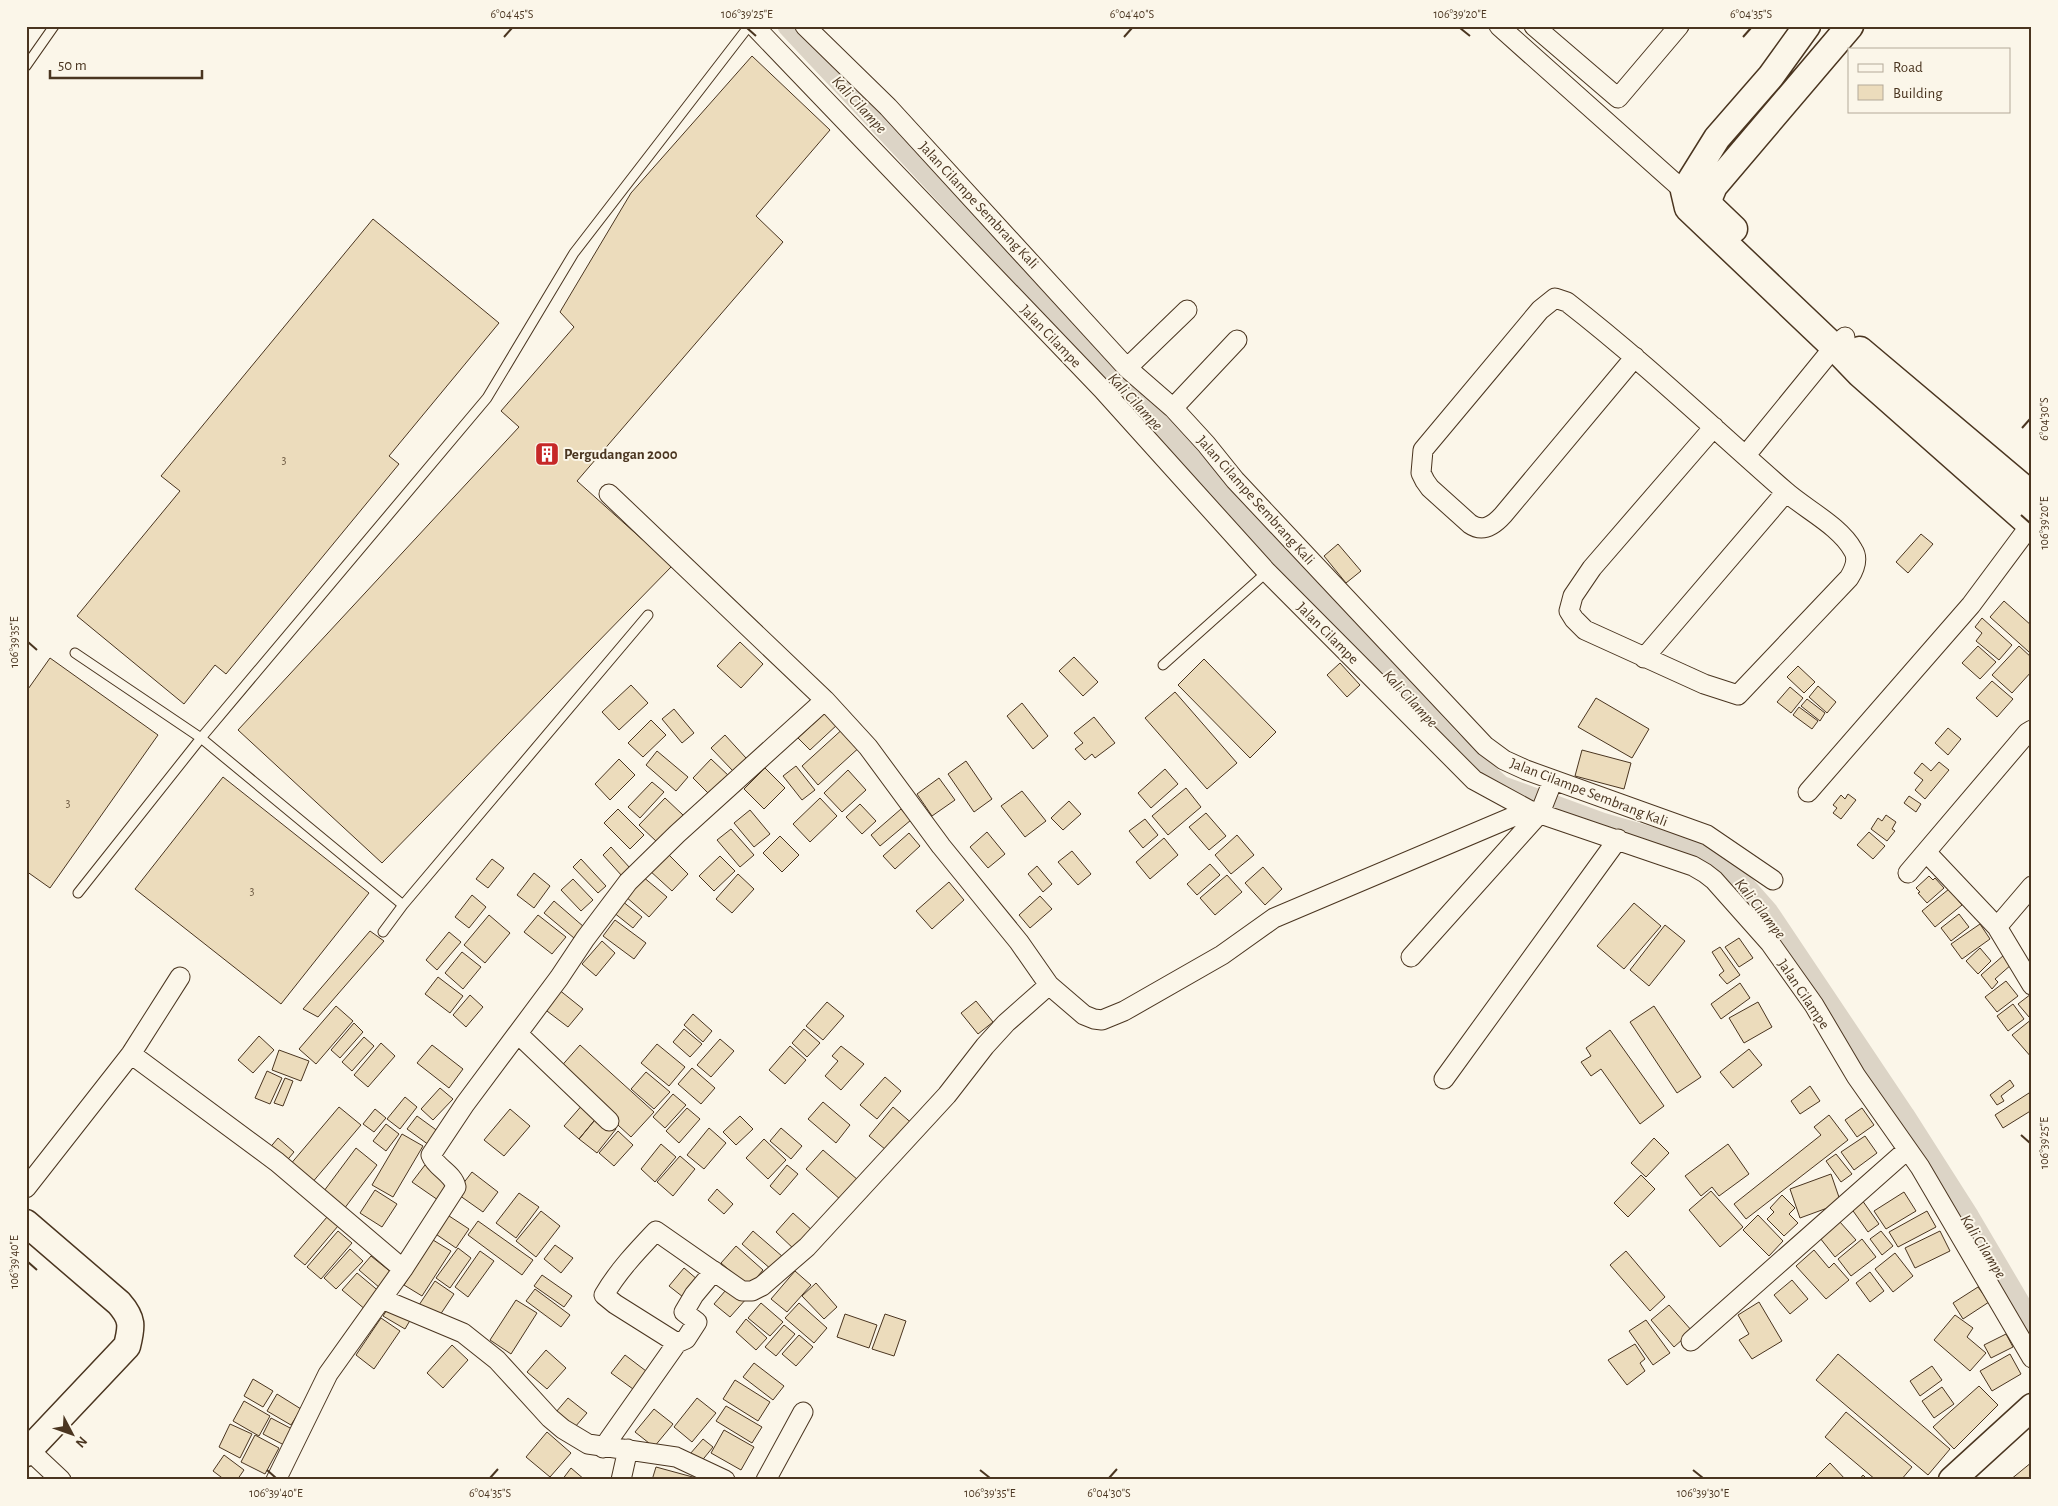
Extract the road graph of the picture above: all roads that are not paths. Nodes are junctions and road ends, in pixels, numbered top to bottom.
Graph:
1 (54, 26) edge
2 (749, 26) edge
3 (754, 26) edge
4 (805, 26) edge
5 (1499, 26) edge
6 (1679, 26) edge
7 (1807, 26) edge
8 (1850, 26) edge
9 (1541, 28) edge
10 (1527, 50) junction
11 (26, 66) edge
12 (1696, 195) junction
13 (1187, 310) dead end
14 (1236, 340) dead end
15 (1840, 342) junction
16 (1635, 357) junction
17 (1127, 368) junction
18 (1173, 408) junction
19 (1714, 427) junction
20 (1746, 455) junction
21 (1786, 492) junction
22 (609, 494) dead end
23 (2032, 495) edge
24 (2031, 525) edge
25 (1267, 572) junction
26 (648, 616) dead end
27 (75, 653) dead end
28 (1644, 658) junction
29 (1163, 665) dead end
30 (825, 700) junction
31 (2032, 730) edge
32 (201, 738) junction
33 (1553, 780) junction
34 (1808, 792) dead end
35 (1534, 811) junction
36 (1618, 839) junction
37 (1926, 852) junction
38 (1908, 873) dead end
39 (1772, 880) dead end
40 (2032, 886) edge
41 (78, 893) dead end
42 (403, 905) junction
43 (1997, 927) junction
44 (384, 932) dead end
45 (1411, 956) dead end
46 (180, 977) dead end
47 (1049, 985) junction
48 (2032, 985) edge
49 (518, 1034) junction
50 (131, 1054) junction
51 (1444, 1078) dead end
52 (609, 1121) dead end
53 (1907, 1150) junction
54 (26, 1188) edge
55 (26, 1224) edge
56 (403, 1269) junction
57 (714, 1271) junction
58 (382, 1299) junction
59 (1691, 1341) dead end
60 (677, 1343) junction
61 (2032, 1358) edge
62 (2032, 1407) edge
63 (804, 1412) dead end
64 (603, 1448) junction
65 (628, 1450) junction
66 (28, 1452) edge
67 (61, 1480) edge
68 (276, 1480) edge
69 (621, 1480) edge
70 (725, 1480) edge
71 (766, 1480) edge
72 (1952, 1480) edge

1 - 11 lane
2 - 32 lane
3 - 25 street, Jalan Cilampe
4 - 17 street, Jalan Cilampe Sembrang Kali
5 - 10 street
6 - 9 street
7 - 12 street
8 - 12 street
9 - 10 street
10 - 12 street
12 - 15 street
13 - 17 street
14 - 18 street
15 - 20 street
15 - 23 street
15 - 24 street
16 - 16 street
16 - 19 street
17 - 18 street, Jalan Cilampe Sembrang Kali
18 - 33 street, Jalan Cilampe Sembrang Kali
19 - 20 street
19 - 28 street
20 - 21 street
21 - 28 street
21 - 28 street
22 - 30 street
24 - 34 street
25 - 29 lane
25 - 35 street, Jalan Cilampe
26 - 42 lane
27 - 32 lane
30 - 47 street
30 - 49 street
31 - 37 street
32 - 41 lane
32 - 42 lane
33 - 35 street
33 - 39 street, Jalan Cilampe Sembrang Kali
35 - 36 street, Jalan Cilampe
35 - 45 street
35 - 47 street
36 - 51 street
36 - 53 street, Jalan Cilampe
37 - 38 street
37 - 43 street
40 - 43 street
42 - 44 lane
43 - 48 street
46 - 50 street
47 - 57 street
49 - 52 street
49 - 56 street
50 - 54 street
50 - 56 street
53 - 59 street
53 - 61 street, Jalan Cilampe
55 - 66 street
56 - 58 street
57 - 60 street
57 - 60 street
58 - 64 street
58 - 68 street
60 - 64 street
62 - 72 street
63 - 71 street
64 - 65 street
65 - 69 street
65 - 70 street
66 - 67 street

